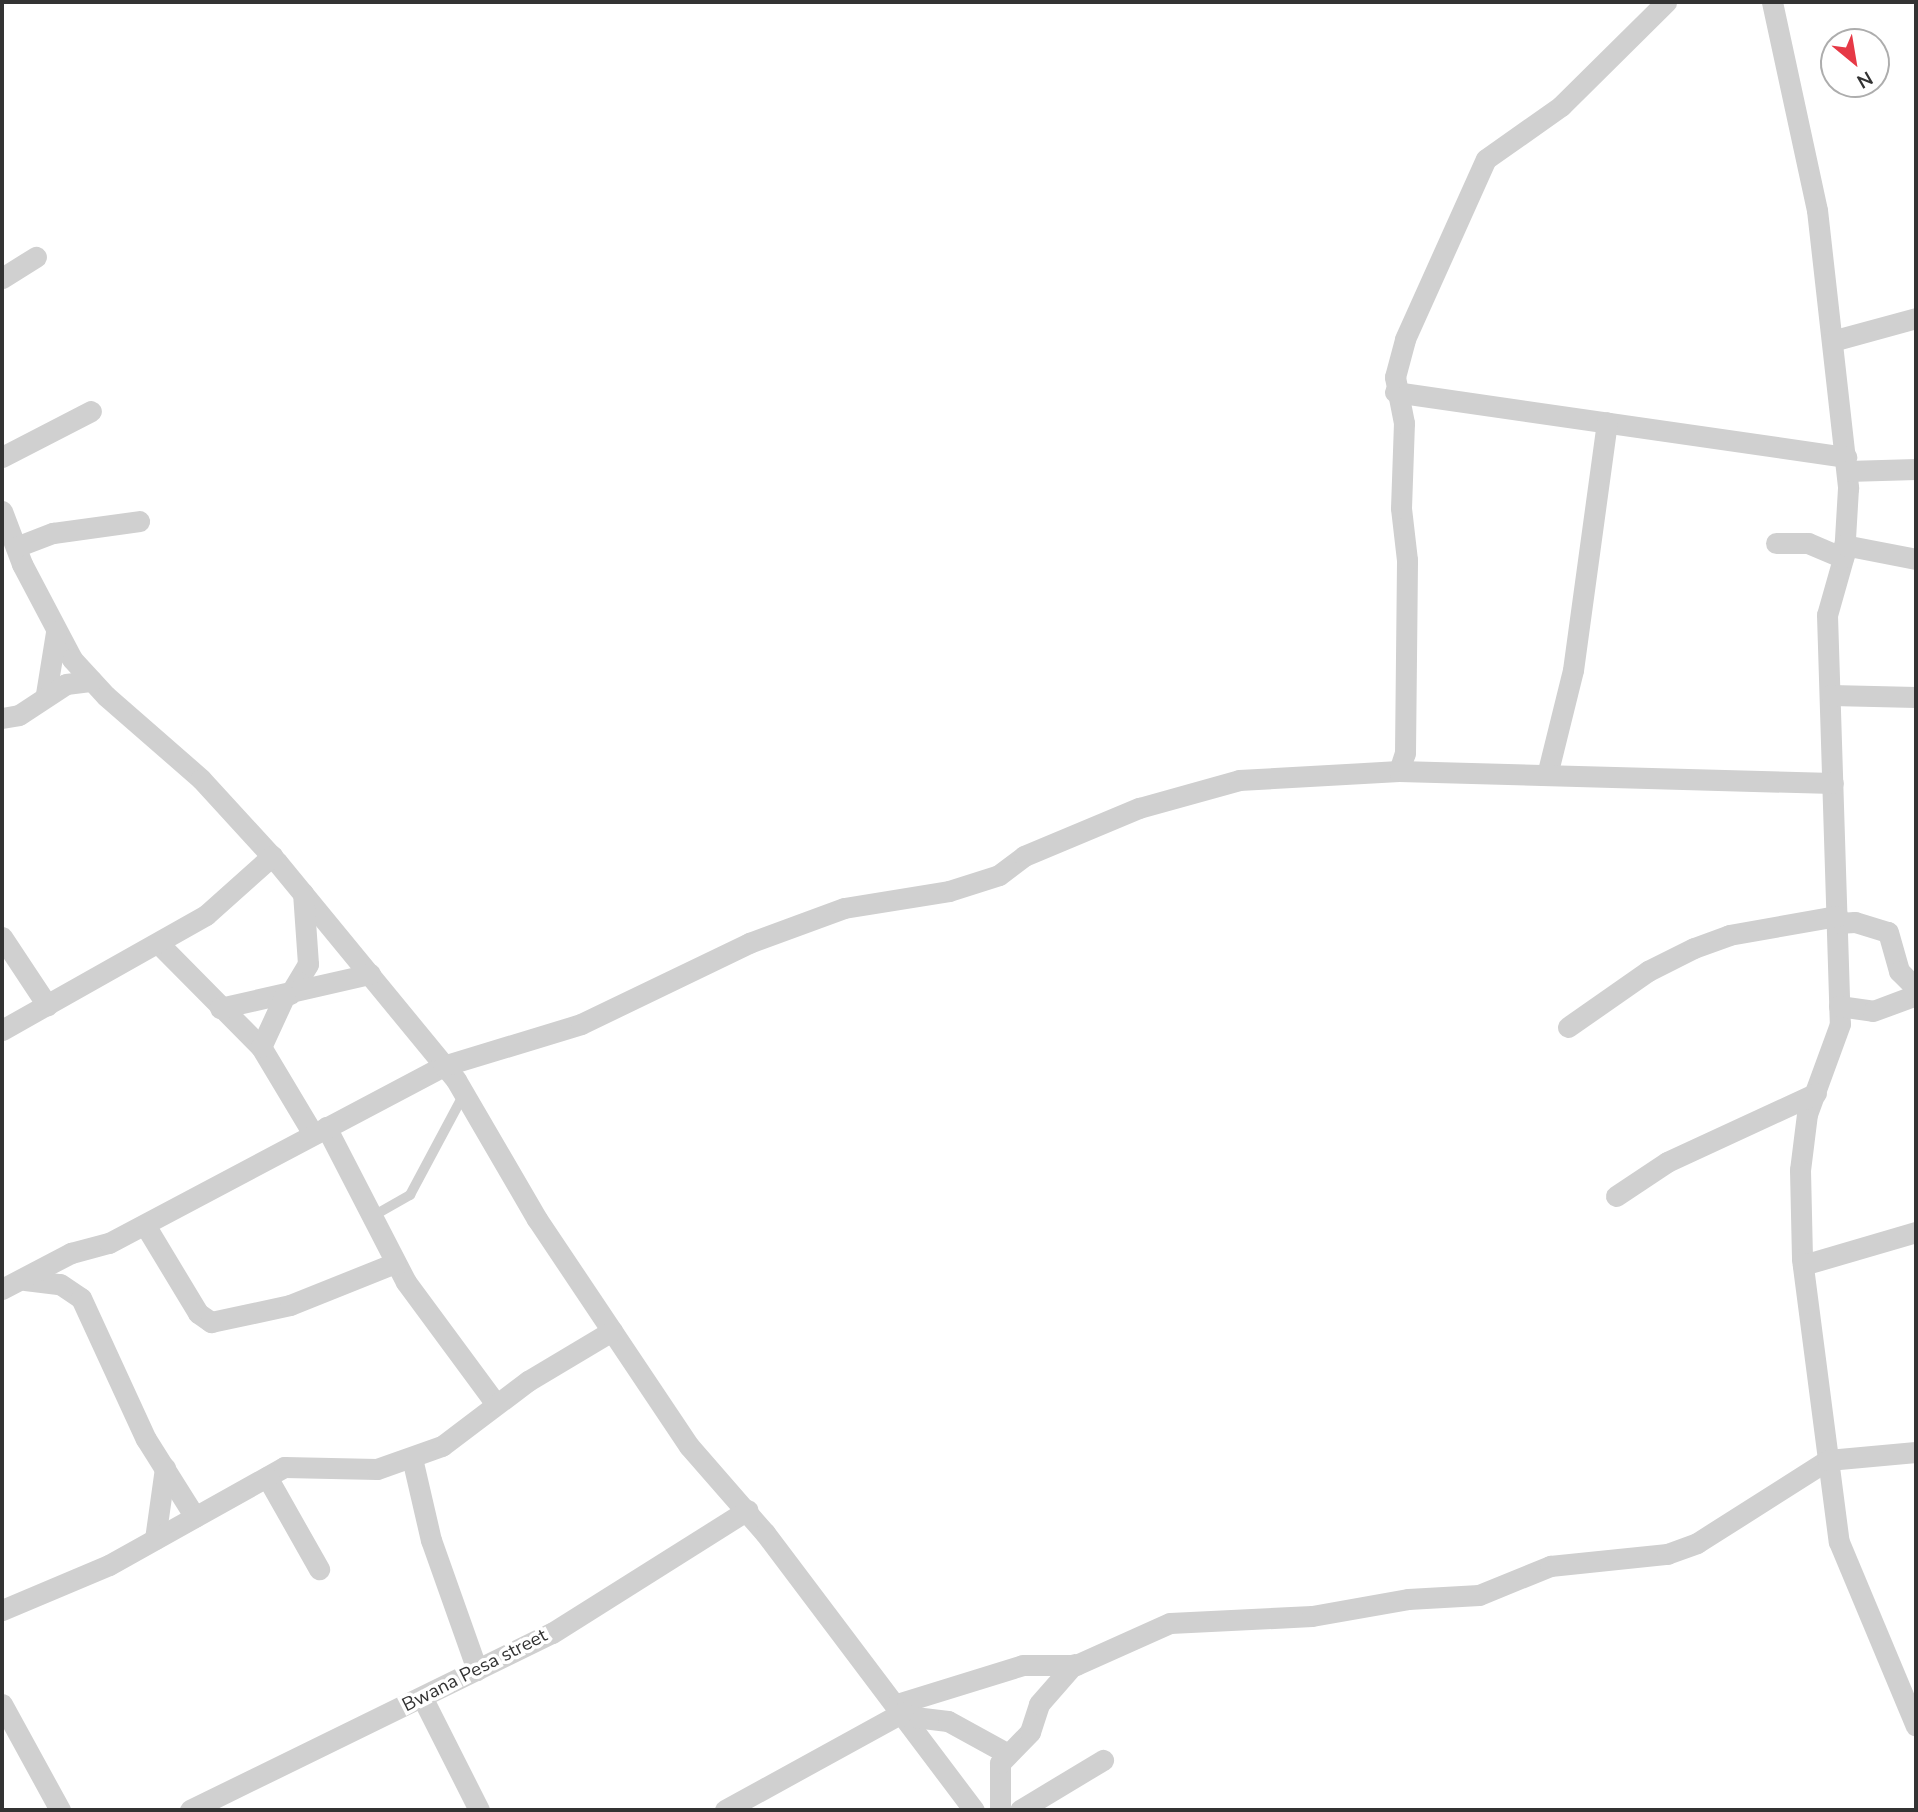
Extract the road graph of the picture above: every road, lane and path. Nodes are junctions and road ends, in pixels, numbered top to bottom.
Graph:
1 (1666, 2) edge
2 (1772, 2) edge
3 (36, 257) dead end
4 (2, 278) edge
5 (1916, 318) edge
6 (1832, 341) junction
7 (1395, 392) junction
8 (91, 411) dead end
9 (1607, 422) junction
10 (2, 457) edge
11 (1846, 464) junction
12 (1916, 469) edge
13 (2, 511) edge
14 (139, 521) dead end
15 (1776, 543) dead end
16 (10, 545) edge
17 (1844, 551) junction
18 (1916, 559) edge
19 (57, 632) junction
20 (92, 681) junction
21 (46, 694) junction
22 (1831, 695) junction
23 (1916, 697) edge
24 (2, 718) edge
25 (1399, 771) junction
26 (1547, 775) junction
27 (1833, 783) junction
28 (272, 856) junction
29 (303, 893) junction
30 (1837, 920) junction
31 (2, 937) edge
32 (159, 944) junction
33 (370, 974) junction
34 (1916, 988) edge
35 (287, 995) junction
36 (1916, 995) edge
37 (47, 1005) junction
38 (1839, 1006) junction
39 (220, 1008) junction
40 (1568, 1027) dead end
41 (2, 1030) edge
42 (261, 1047) junction
43 (443, 1066) junction
44 (1816, 1093) junction
45 (464, 1094) junction
46 (320, 1130) junction
47 (1616, 1196) dead end
48 (373, 1216) junction
49 (145, 1224) junction
50 (1916, 1232) edge
51 (395, 1263) junction
52 (1802, 1265) junction
53 (24, 1280) junction
54 (2, 1289) edge
55 (612, 1331) junction
56 (496, 1404) junction
57 (1916, 1452) edge
58 (412, 1458) junction
59 (1828, 1460) junction
60 (165, 1468) junction
61 (267, 1477) junction
62 (747, 1510) junction
63 (195, 1517) junction
64 (155, 1539) junction
65 (319, 1569) dead end
66 (2, 1610) edge
67 (1074, 1664) junction
68 (477, 1671) junction
69 (423, 1699) junction
70 (2, 1704) edge
71 (902, 1711) junction
72 (1916, 1726) edge
73 (1008, 1754) junction
74 (1102, 1760) dead end
75 (750, 1794) junction
76 (60, 1810) edge
77 (190, 1810) edge
78 (479, 1810) edge
79 (725, 1810) edge
80 (764, 1810) edge
81 (974, 1810) edge
82 (1000, 1810) edge
83 (1020, 1810) edge

1 - 7 street
2 - 6 street
3 - 4 street
5 - 6 street
6 - 11 street
7 - 9 street
7 - 25 street
8 - 10 street
9 - 11 street
9 - 26 street
11 - 12 street
11 - 17 street
13 - 16 street
14 - 16 street
15 - 17 street
16 - 19 street
17 - 18 street
17 - 22 street
19 - 20 street
19 - 21 street
20 - 21 street
20 - 28 street
21 - 24 street
22 - 23 street
22 - 27 street
25 - 26 street
25 - 43 street
26 - 27 street
27 - 30 street
28 - 29 street
28 - 32 street
29 - 33 street
29 - 35 street
30 - 34 street
30 - 38 street
30 - 40 street
31 - 37 street
32 - 37 street
32 - 39 street
33 - 35 street
33 - 43 street
35 - 39 street
35 - 42 street
36 - 38 street
37 - 41 street
38 - 44 street
39 - 42 street
42 - 46 street
43 - 45 street
43 - 46 street
44 - 47 street
44 - 52 street
45 - 48 lane
45 - 55 street
46 - 48 street
46 - 49 street
48 - 51 street
49 - 51 street
49 - 53 street
50 - 52 street
51 - 56 street
52 - 59 street
53 - 54 street
53 - 60 street
55 - 56 street
55 - 62 street
56 - 58 street
57 - 59 street
58 - 61 street
58 - 68 street
59 - 67 street
59 - 72 street
60 - 63 street
60 - 64 street
61 - 63 street
61 - 65 street
62 - 68 street, Bwana Pesa street
62 - 71 street
63 - 64 street
64 - 66 street
67 - 71 street
67 - 73 street
68 - 69 street, Bwana Pesa street
69 - 77 street, Bwana Pesa street
69 - 78 street
70 - 76 street
71 - 73 street
71 - 75 street
71 - 81 street
73 - 82 street
74 - 83 street
75 - 79 street
75 - 80 street

